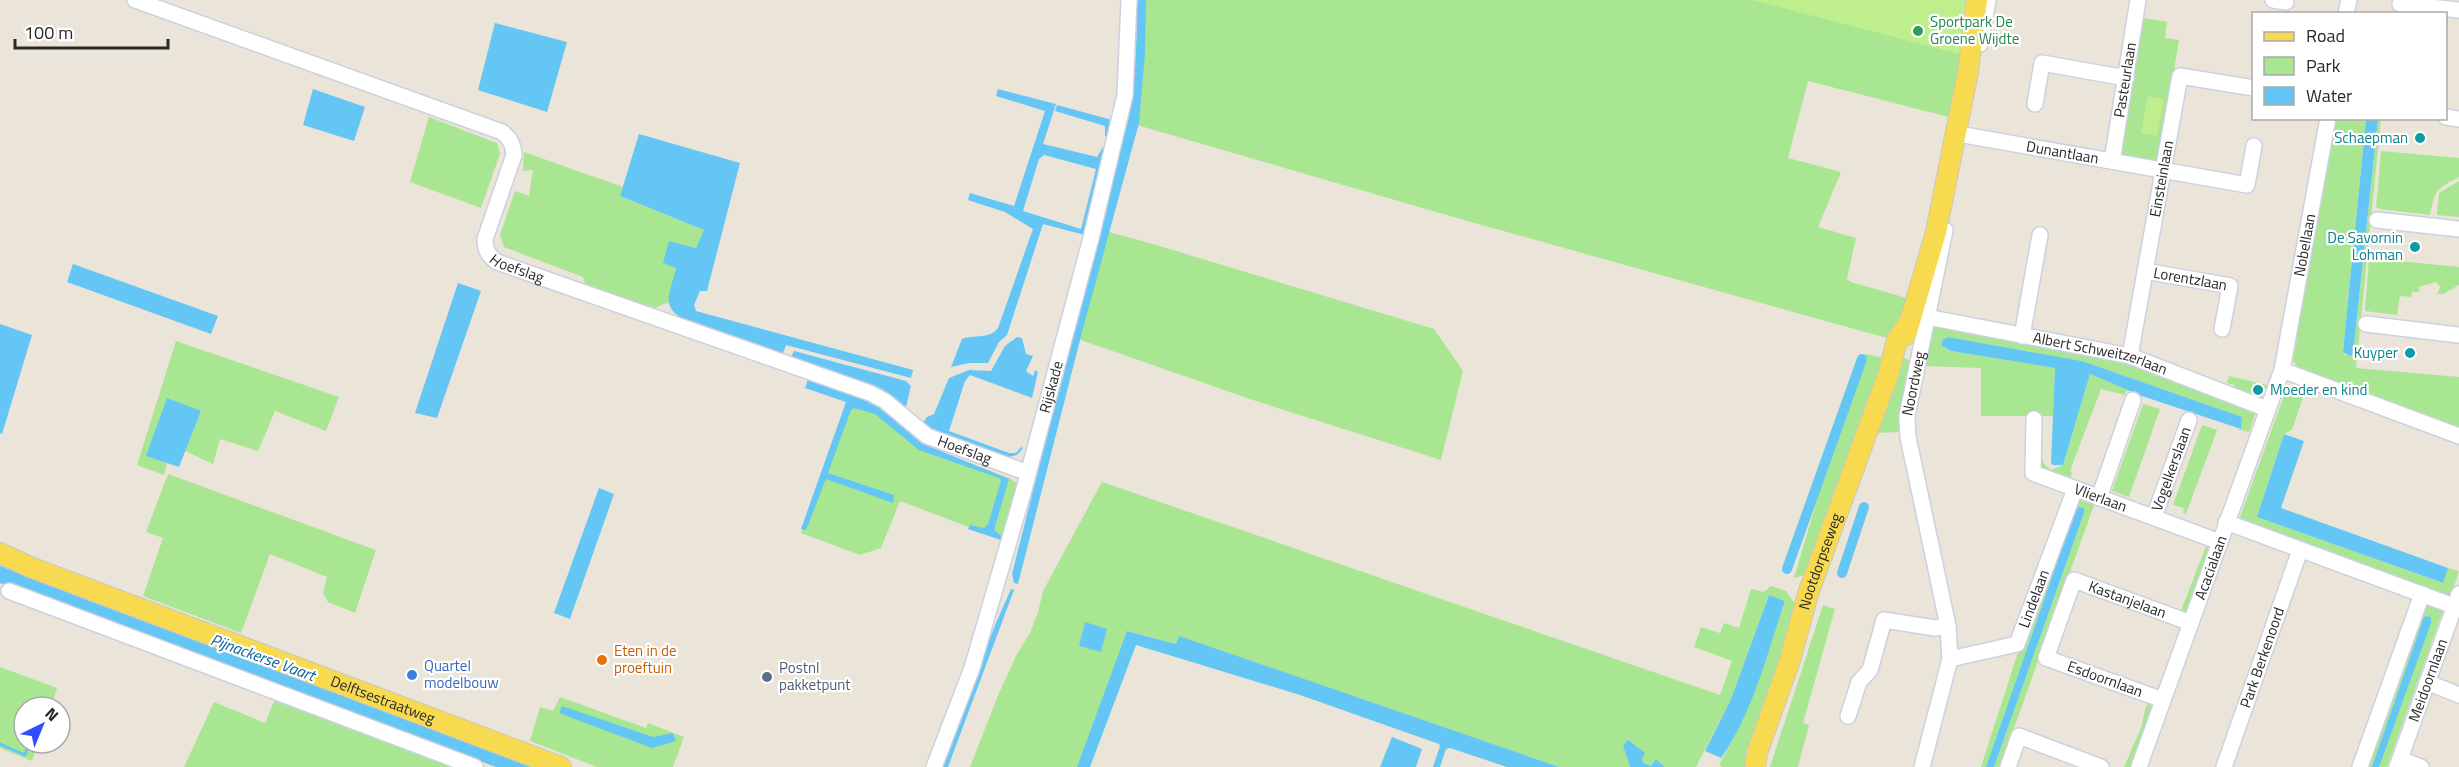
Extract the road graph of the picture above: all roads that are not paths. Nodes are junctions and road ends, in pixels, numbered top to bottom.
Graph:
1 (135, 0) edge
2 (1129, 0) edge
3 (1977, 0) edge
4 (1983, 0) edge
5 (1988, 0) edge
6 (2139, 0) edge
7 (2400, 4) dead end
8 (2459, 10) edge
9 (1968, 72) junction
10 (2126, 78) junction
11 (2252, 88) edge
12 (2035, 104) dead end
13 (2328, 120) edge
14 (1965, 135) junction
15 (2254, 146) dead end
16 (2112, 160) junction
17 (2163, 171) junction
18 (2377, 220) dead end
19 (2459, 229) edge
20 (2040, 235) dead end
21 (2145, 271) junction
22 (1918, 320) junction
23 (2366, 324) dead end
24 (2222, 329) dead end
25 (2022, 336) junction
26 (2459, 336) edge
27 (2130, 356) junction
28 (2282, 370) junction
29 (2133, 400) dead end
30 (2267, 409) junction
31 (2034, 419) dead end
32 (2189, 420) dead end
33 (2459, 436) edge
34 (1028, 472) junction
35 (2075, 489) junction
36 (2099, 498) junction
37 (2154, 517) junction
38 (2226, 522) junction
39 (2220, 542) junction
40 (2300, 550) junction
41 (0, 554) edge
42 (9, 591) dead end
43 (2422, 594) junction
44 (2458, 602) edge
45 (2191, 623) junction
46 (1948, 626) junction
47 (2046, 658) joint
48 (1950, 659) junction
49 (2427, 682) junction
50 (2459, 694) edge
51 (2163, 700) junction
52 (1848, 716) dead end
53 (1754, 762) edge
54 (2398, 763) edge
55 (475, 767) edge
56 (561, 767) edge
57 (934, 767) edge
58 (1922, 767) edge
59 (2008, 767) edge
60 (2101, 767) edge
61 (2139, 767) edge
62 (2224, 767) edge
63 (2360, 767) edge
64 (2421, 767) edge

1 - 34 street, Hoefslag
2 - 34 street, Rijskade
3 - 9 main road, Noordweg
4 - 9 main road, Noordweg
5 - 14 street, Noordweg
6 - 10 street, Pasteurlaan
7 - 8 street
9 - 22 main road, Noordweg
10 - 12 street
10 - 16 street, Pasteurlaan
11 - 17 street, Einsteinlaan
13 - 28 street, Nobellaan
14 - 16 street, Dunantlaan
14 - 22 street, Noordweg
15 - 17 street, Dunantlaan
16 - 17 street, Dunantlaan
17 - 21 street, Einsteinlaan
18 - 19 street
20 - 25 street
21 - 24 street, Lorentzlaan
21 - 27 street, Einsteinlaan
22 - 25 street, Albert Schweitzerlaan
22 - 46 street, Noordweg
22 - 53 main road, Nootdorpseweg
23 - 26 street
25 - 27 street, Albert Schweitzerlaan
27 - 30 street, Albert Schweitzerlaan
28 - 30 street, Acacialaan
28 - 33 street
29 - 36 street
30 - 38 street, Acacialaan
31 - 35 street, Vlierlaan
32 - 37 street, Vogelkerslaan
34 - 57 street, Rijskade
35 - 36 street, Vlierlaan
35 - 48 street, Lindelaan
36 - 37 street, Vlierlaan
37 - 39 street, Vlierlaan
38 - 39 street, Acacialaan
38 - 40 street
39 - 45 street, Acacialaan
40 - 43 street
40 - 62 street, Park Berkenoord
41 - 56 main road, Delftsestraatweg
42 - 55 street, Delftsestraatweg
43 - 44 street
43 - 63 street
44 - 49 street, Meidoornlaan
45 - 47 street, Kastanjelaan
45 - 51 street, Acacialaan
46 - 48 street, Noordweg
46 - 52 street
47 - 51 street, Esdoornlaan
48 - 58 street, Noordweg
49 - 50 street
49 - 54 street, Meidoornlaan
51 - 61 street, Acacialaan
54 - 64 street
59 - 60 street

